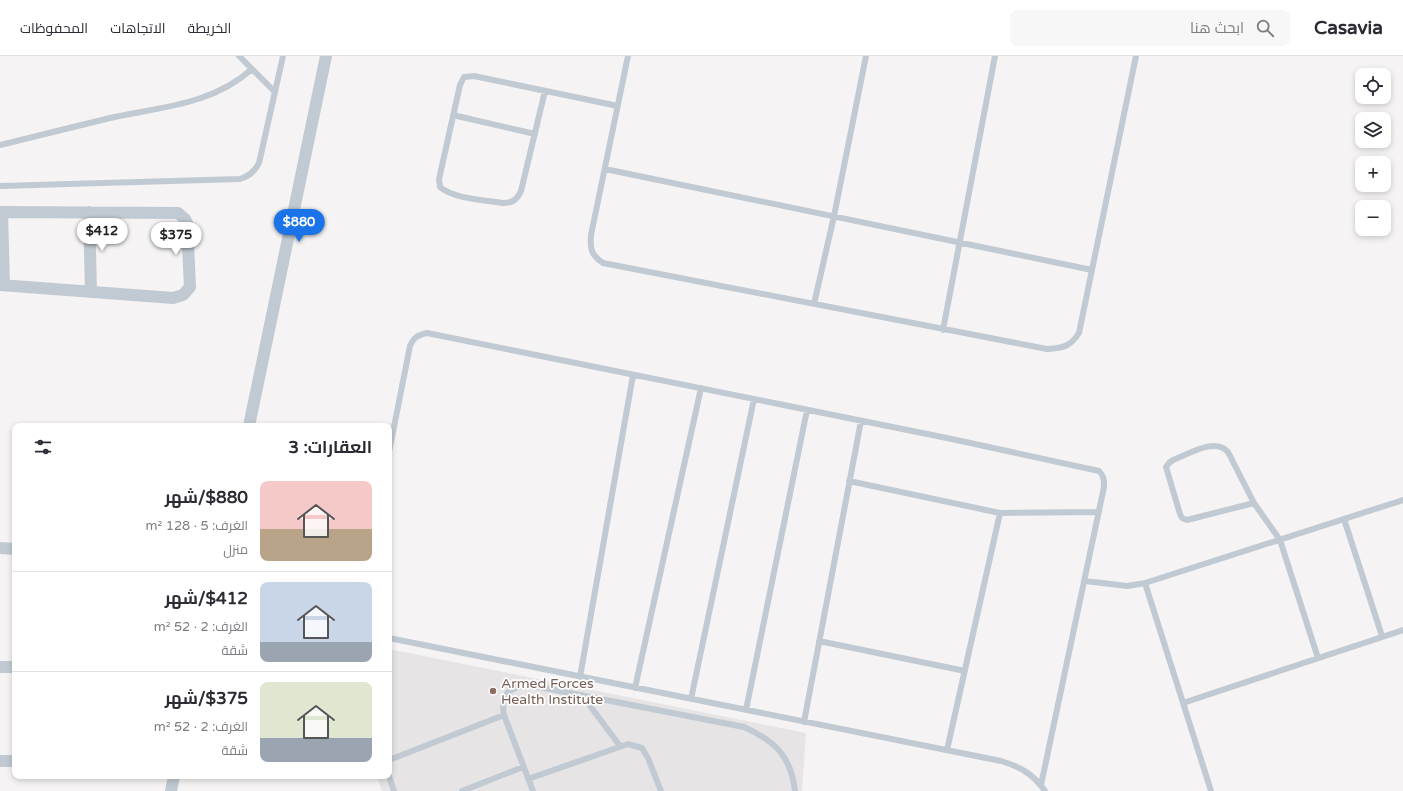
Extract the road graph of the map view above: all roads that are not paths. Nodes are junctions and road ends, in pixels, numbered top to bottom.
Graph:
1 (238, 56) edge
2 (283, 56) edge
3 (326, 56) edge
4 (628, 56) edge
5 (866, 56) edge
6 (995, 56) edge
7 (1136, 56) edge
8 (252, 69) junction
9 (545, 91) junction
10 (275, 92) junction
11 (618, 106) junction
12 (453, 115) junction
13 (535, 134) junction
14 (0, 145) edge
15 (605, 169) junction
16 (0, 186) edge
17 (1, 212) edge
18 (89, 212) junction
19 (834, 216) junction
20 (959, 242) junction
21 (1092, 270) junction
22 (2, 285) edge
23 (91, 292) junction
24 (814, 304) junction
25 (943, 330) junction
26 (633, 375) junction
27 (700, 388) junction
28 (754, 399) junction
29 (807, 410) junction
30 (861, 421) junction
31 (250, 423) edge
32 (392, 437) edge
33 (849, 481) junction
34 (1403, 500) edge
35 (1254, 503) junction
36 (1099, 512) junction
37 (1000, 513) junction
38 (1344, 519) junction
39 (1280, 540) junction
40 (0, 548) edge
41 (12, 548) edge
42 (1085, 580) junction
43 (1145, 583) junction
44 (1403, 630) edge
45 (1382, 636) junction
46 (392, 639) edge
47 (819, 641) junction
48 (1318, 658) junction
49 (0, 667) edge
50 (12, 667) edge
51 (965, 671) junction
52 (580, 677) junction
53 (635, 688) junction
54 (582, 695) junction
55 (690, 699) junction
56 (1183, 703) junction
57 (746, 710) junction
58 (504, 714) junction
59 (804, 722) junction
60 (620, 746) junction
61 (948, 750) junction
62 (392, 759) edge
63 (0, 761) edge
64 (12, 761) edge
65 (524, 767) junction
66 (173, 779) edge
67 (390, 779) edge
68 (528, 779) junction
69 (1041, 785) junction
70 (171, 791) edge
71 (394, 791) edge
72 (462, 791) edge
73 (532, 791) edge
74 (661, 791) edge
75 (795, 791) edge
76 (1045, 791) edge
77 (1211, 791) edge

1 - 8 lane
2 - 10 lane
3 - 31 street
4 - 11 lane
5 - 19 lane
6 - 20 lane
7 - 21 lane
8 - 10 lane
8 - 14 lane
9 - 11 lane
9 - 12 lane
9 - 13 lane
10 - 16 lane
11 - 15 lane
12 - 13 lane
12 - 13 lane
15 - 19 lane
15 - 24 lane
17 - 18 street
17 - 22 street
18 - 23 street
18 - 23 street
19 - 20 lane
19 - 24 lane
20 - 21 lane
20 - 25 lane
21 - 25 lane
22 - 23 street
24 - 25 lane
26 - 27 lane
26 - 32 lane
26 - 52 lane
27 - 28 lane
27 - 53 lane
28 - 29 lane
28 - 55 lane
29 - 30 lane
29 - 57 lane
30 - 33 lane
30 - 36 lane
33 - 37 lane
33 - 47 lane
34 - 38 lane
35 - 35 lane
35 - 39 lane
36 - 37 lane
36 - 42 lane
37 - 51 lane
38 - 39 lane
38 - 45 lane
39 - 43 lane
39 - 48 lane
40 - 41 street
42 - 43 lane
42 - 69 lane
43 - 56 lane
44 - 45 lane
45 - 48 lane
46 - 52 lane
47 - 51 lane
47 - 59 lane
48 - 56 lane
49 - 50 street
51 - 61 lane
52 - 53 lane
53 - 55 lane
54 - 58 lane
54 - 60 lane
54 - 75 lane
55 - 57 lane
56 - 77 lane
57 - 59 lane
58 - 62 lane
58 - 65 lane
59 - 61 lane
60 - 68 lane
60 - 74 lane
61 - 69 lane
63 - 64 street
65 - 68 lane
65 - 72 lane
66 - 70 street
67 - 71 lane
68 - 73 lane
69 - 76 lane

